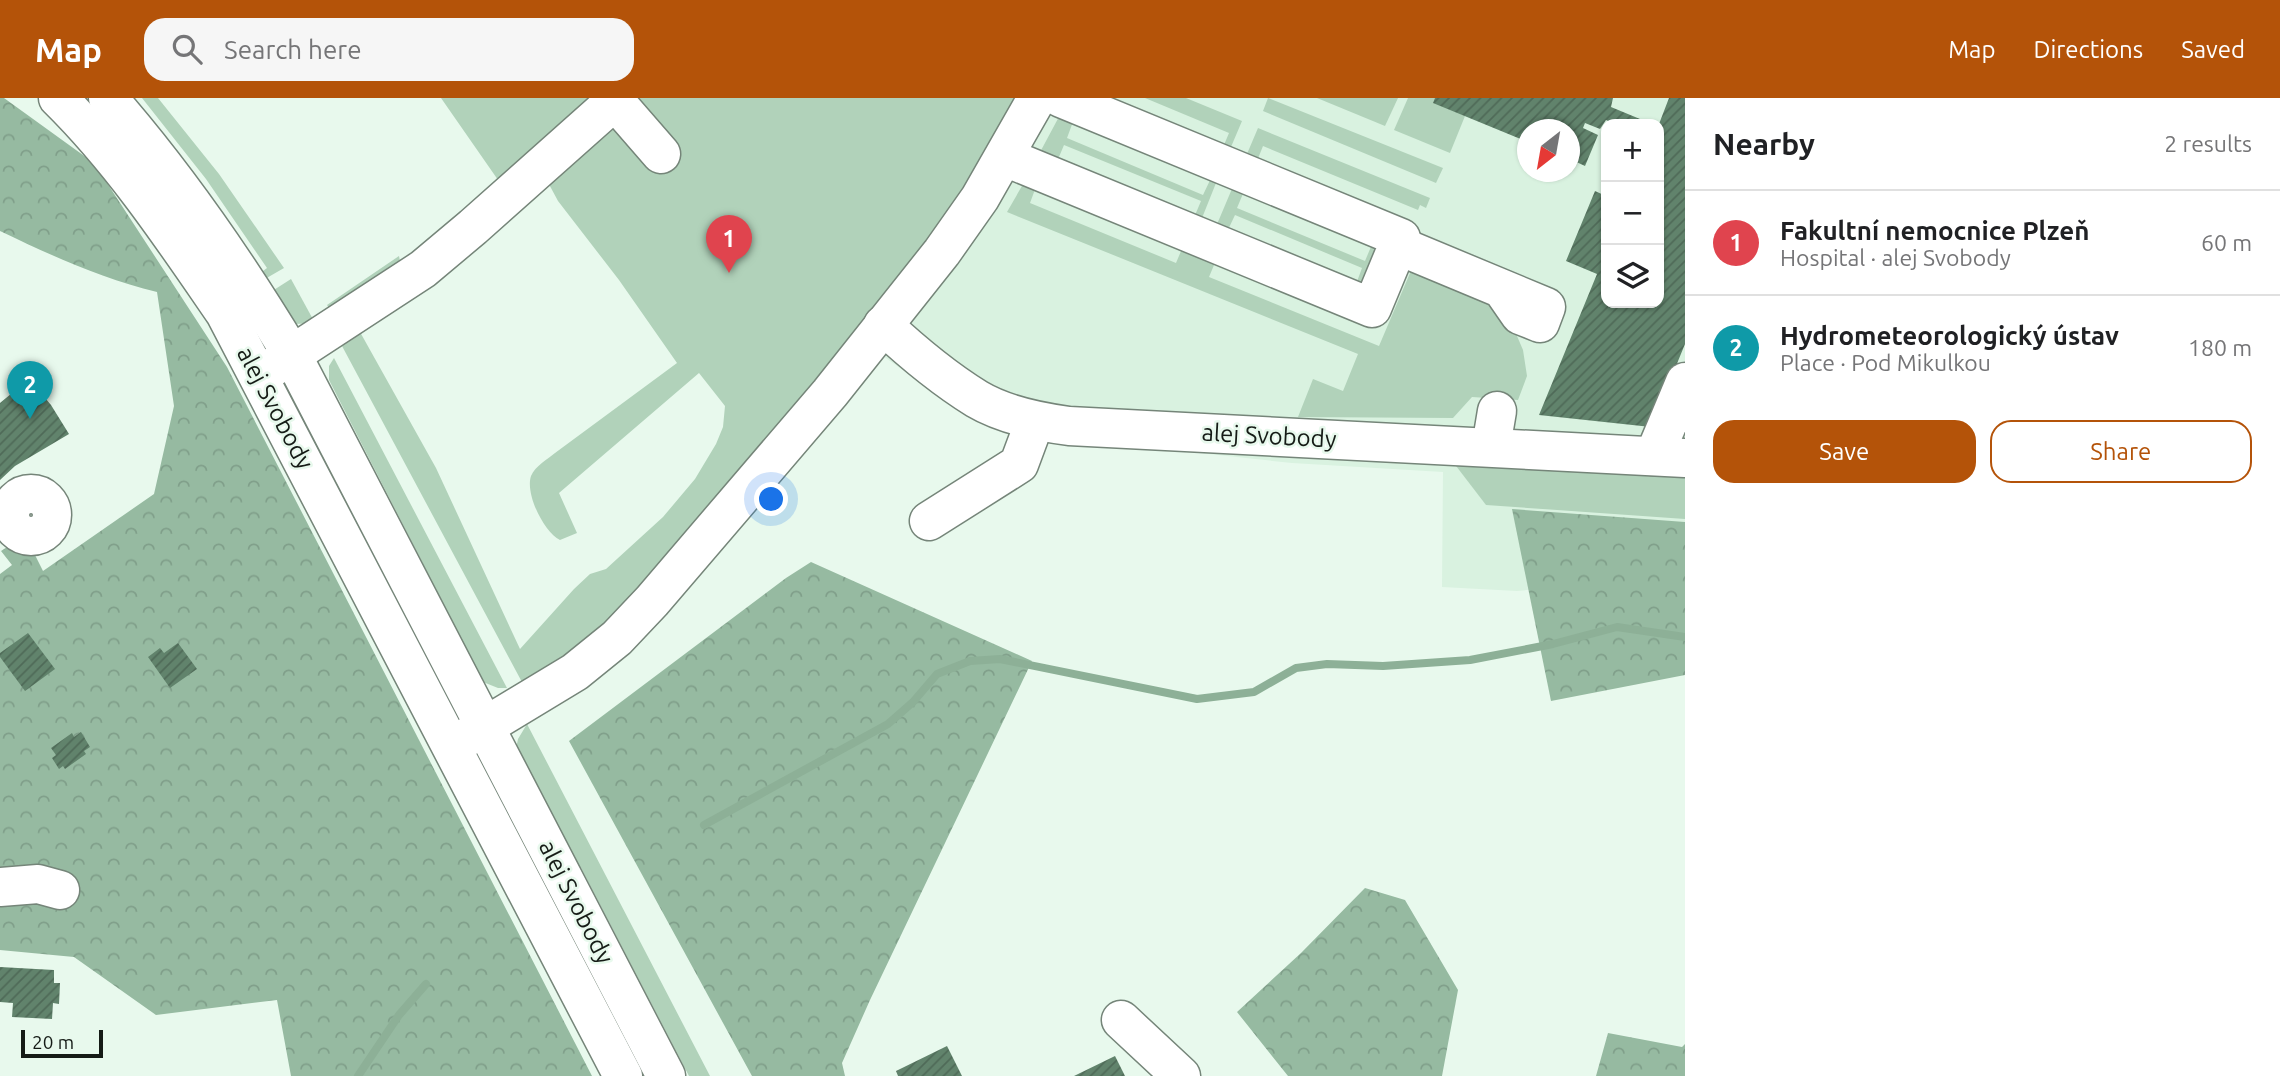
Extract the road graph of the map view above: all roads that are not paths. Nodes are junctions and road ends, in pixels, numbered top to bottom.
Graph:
1 (58, 98) edge
2 (108, 98) edge
3 (1037, 98) edge
4 (1061, 98) edge
5 (617, 99) edge
6 (661, 154) dead end
7 (1005, 157) junction
8 (1397, 245) junction
9 (1502, 289) dead end
10 (883, 326) junction
11 (292, 355) junction
12 (260, 377) junction
13 (1685, 382) edge
14 (1035, 421) junction
15 (1670, 457) edge
16 (929, 521) dead end
17 (485, 727) junction
18 (451, 746) junction
19 (0, 887) edge
20 (60, 890) dead end
21 (1121, 1020) dead end
22 (623, 1076) edge
23 (666, 1076) edge
24 (1181, 1076) edge

1 - 12 street, alej Svobody
2 - 11 street, alej Svobody
3 - 7 street
4 - 8 street
5 - 6 street
5 - 11 street
7 - 8 street
7 - 10 street
8 - 9 street
10 - 14 street, alej Svobody
10 - 17 street
11 - 12 street
11 - 17 street, alej Svobody
12 - 18 street, alej Svobody
13 - 15 street
14 - 15 street, alej Svobody
14 - 16 street
17 - 18 street
17 - 23 street, alej Svobody
18 - 22 street, alej Svobody
19 - 20 street
21 - 24 street

